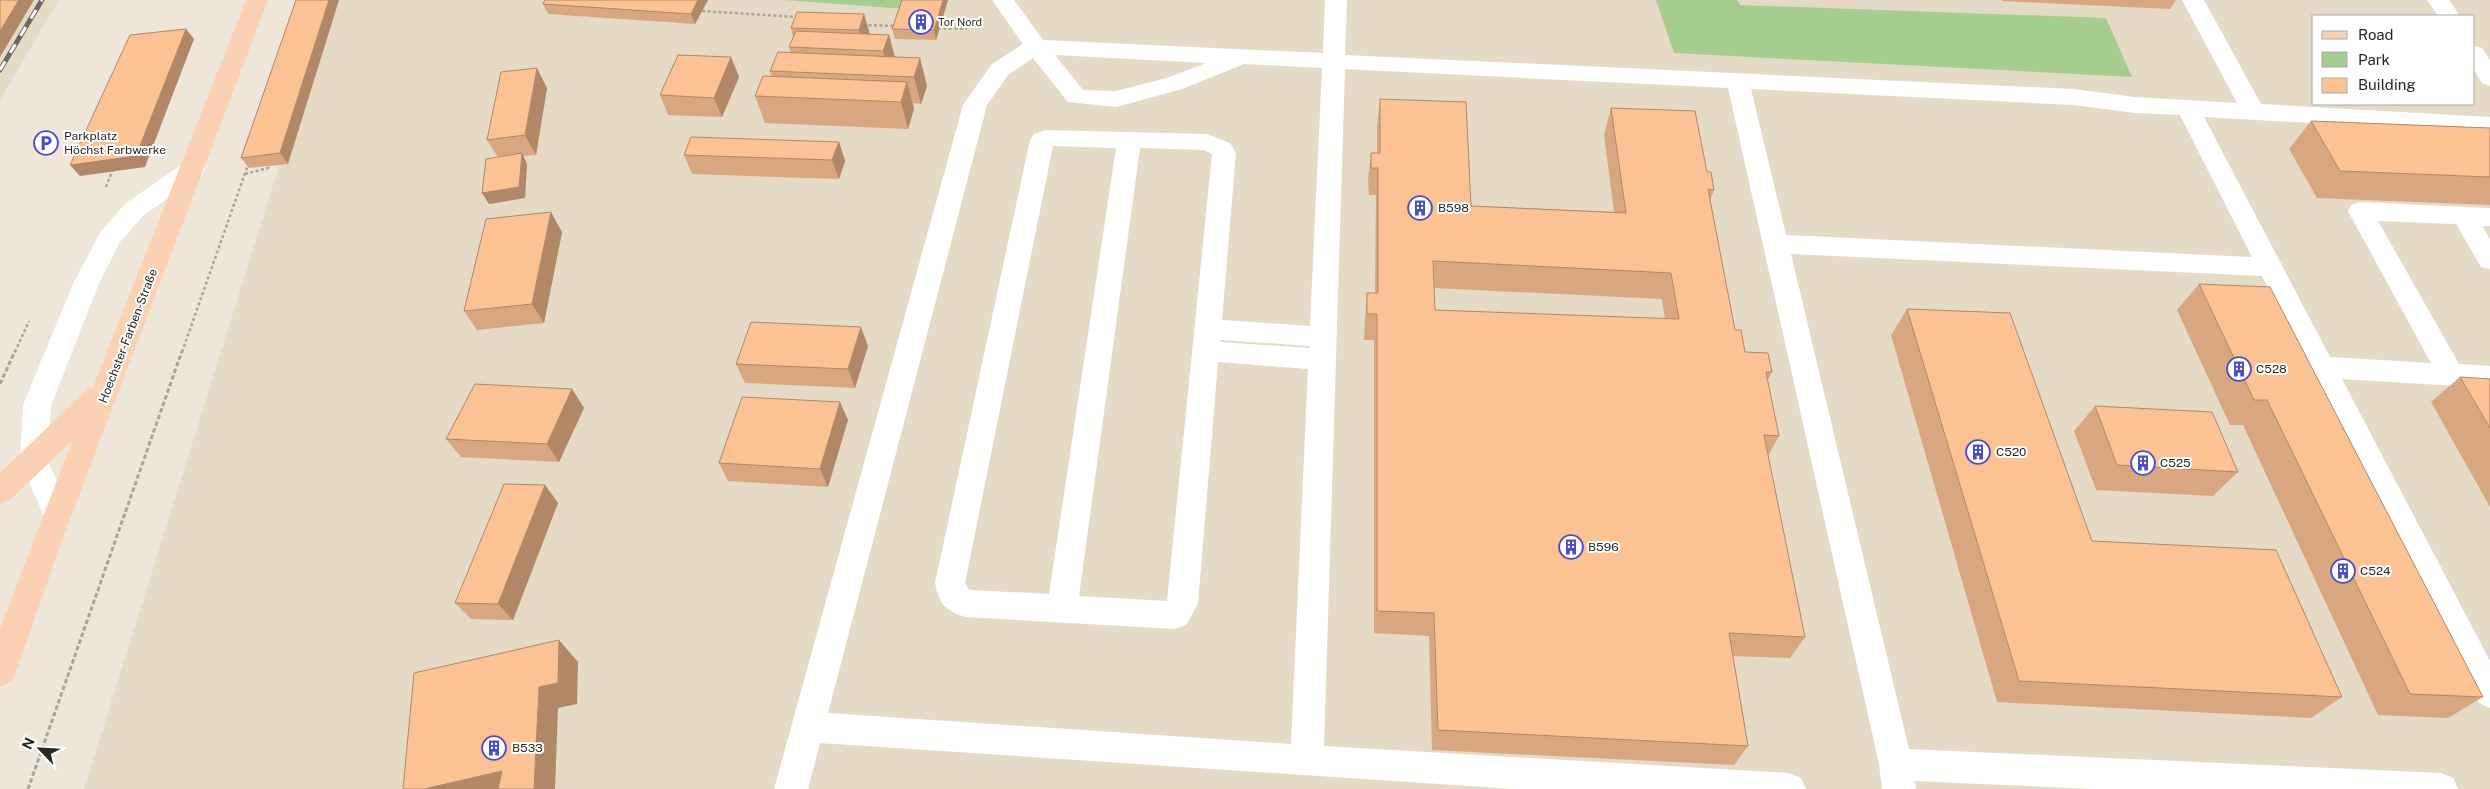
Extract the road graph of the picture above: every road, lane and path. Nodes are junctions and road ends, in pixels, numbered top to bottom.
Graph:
1 (257, 0) edge
2 (1004, 0) edge
3 (1336, 0) edge
4 (2194, 0) edge
5 (2438, 0) edge
6 (702, 11) dead end
7 (2448, 15) edge
8 (801, 18) edge
9 (862, 25) edge
10 (900, 26) edge
11 (929, 27) edge
12 (967, 29) dead end
13 (1036, 47) junction
14 (2475, 55) edge
15 (1240, 57) junction
16 (1334, 62) junction
17 (2490, 78) edge
18 (1738, 81) junction
19 (2188, 108) junction
20 (2254, 112) junction
21 (2490, 125) edge
22 (1129, 141) junction
23 (251, 156) edge
24 (270, 164) edge
25 (193, 169) junction
26 (245, 174) junction
27 (2463, 215) junction
28 (2490, 217) edge
29 (1776, 244) junction
30 (2490, 260) edge
31 (2270, 267) junction
32 (1207, 340) junction
33 (1323, 349) junction
34 (2322, 367) junction
35 (2451, 375) junction
36 (2490, 377) edge
37 (110, 384) junction
38 (34, 462) junction
39 (0, 491) edge
40 (58, 514) junction
41 (1062, 609) junction
42 (0, 672) edge
43 (2490, 693) edge
44 (808, 727) junction
45 (1307, 761) junction
46 (1898, 776) edge
47 (28, 789) edge
48 (791, 789) edge
49 (1789, 789) edge
50 (2441, 789) edge

1 - 25 main road, Hoechster-Farben-Straße
2 - 13 street
3 - 16 street
4 - 20 street
5 - 7 street
6 - 8 path
9 - 10 path
11 - 12 path
13 - 15 street
13 - 15 street
13 - 44 street
14 - 17 street
15 - 16 street
16 - 18 street
16 - 33 street
18 - 19 street
18 - 29 street
19 - 20 street
19 - 31 street
20 - 21 street
22 - 32 street
22 - 41 street
22 - 41 street
23 - 26 path
24 - 26 path
25 - 37 main road, Hoechster-Farben-Straße
25 - 38 street
26 - 47 path
27 - 28 street
27 - 30 street
27 - 35 street
29 - 31 street
29 - 46 street
31 - 34 street
32 - 33 street
32 - 41 street
33 - 45 street
34 - 35 street
34 - 43 street
35 - 36 street
37 - 38 main road
37 - 40 main road, Hoechster-Farben-Straße
38 - 39 main road
38 - 40 street
40 - 42 main road, Hoechster-Farben-Straße
44 - 45 street
44 - 48 street
45 - 49 street
46 - 50 street

